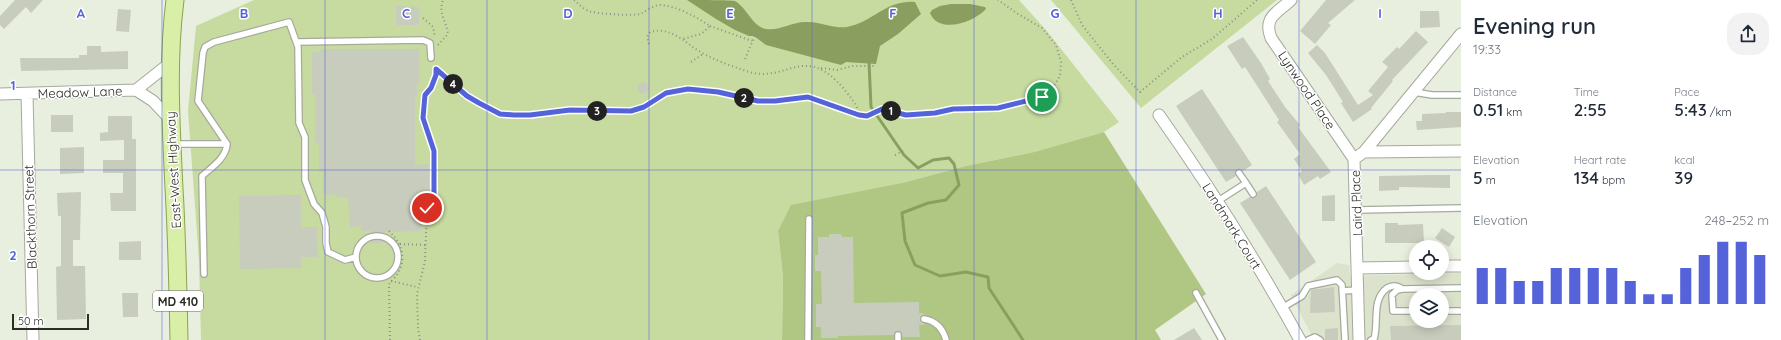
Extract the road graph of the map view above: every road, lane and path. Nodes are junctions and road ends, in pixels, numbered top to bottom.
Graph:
1 (175, 0) edge
2 (443, 0) edge
3 (574, 0) edge
4 (998, 0) edge
5 (1071, 0) edge
6 (1257, 0) edge
7 (1291, 0) edge
8 (423, 18) dead end
9 (710, 26) junction
10 (759, 26) dead end
11 (1461, 34) edge
12 (683, 39) junction
13 (752, 41) junction
14 (296, 42) junction
15 (649, 44) dead end
16 (703, 54) junction
17 (433, 58) joint
18 (745, 59) dead end
19 (691, 62) dead end
20 (170, 63) junction
21 (876, 66) dead end
22 (820, 68) junction
23 (436, 69) junction
24 (136, 90) junction
25 (1413, 92) junction
26 (0, 94) edge
27 (26, 94) junction
28 (1461, 95) edge
29 (859, 115) junction
30 (1159, 115) dead end
31 (170, 119) junction
32 (172, 144) junction
33 (227, 144) junction
34 (905, 150) dead end
35 (1461, 151) edge
36 (1364, 152) junction
37 (895, 155) dead end
38 (1354, 159) junction
39 (1240, 174) dead end
40 (1246, 183) junction
41 (1253, 194) dead end
42 (1218, 201) junction
43 (1461, 208) edge
44 (1357, 210) junction
45 (809, 220) dead end
46 (388, 231) dead end
47 (400, 244) junction
48 (426, 245) junction
49 (356, 257) junction
50 (1449, 266) edge
51 (1461, 266) edge
52 (1409, 267) edge
53 (1358, 268) junction
54 (204, 274) dead end
55 (391, 281) junction
56 (418, 288) junction
57 (1461, 288) edge
58 (1402, 289) junction
59 (1359, 290) junction
60 (1342, 291) junction
61 (1196, 293) dead end
62 (1282, 308) junction
63 (1461, 310) edge
64 (1359, 311) junction
65 (1409, 311) edge
66 (1449, 311) edge
67 (1344, 312) junction
68 (924, 319) dead end
69 (1352, 338) edge
70 (33, 340) edge
71 (178, 340) edge
72 (390, 340) edge
73 (420, 340) edge
74 (808, 340) edge
75 (946, 340) edge
76 (1222, 340) edge
77 (1300, 340) edge
78 (1308, 340) edge
79 (1320, 340) edge
80 (1371, 340) edge

1 - 20 main road, East-West Highway / MD 410
2 - 8 path
3 - 9 path
4 - 29 path
5 - 6 path
7 - 38 street, Lynwood Place
9 - 12 path
9 - 13 path
10 - 13 path
11 - 25 street, Laird Place
12 - 15 path
12 - 16 path
13 - 18 path
14 - 17 lane
14 - 33 lane
14 - 49 lane
16 - 19 path
16 - 22 path
17 - 23 path
20 - 24 street, Meadow Lane
20 - 31 main road, East-West Highway / MD 410
21 - 22 path
22 - 29 path
23 - 29 path
23 - 48 path
24 - 27 street, Meadow Lane
24 - 31 street, Meadow Lane
25 - 28 lane
25 - 36 street, Laird Place
26 - 27 street, Meadow Lane
27 - 70 street, Blackthorn Street
30 - 42 street, Landmark Court
31 - 32 main road, East-West Highway / MD 410
32 - 33 lane
32 - 71 main road, East-West Highway / MD 410
33 - 54 lane
34 - 37 path
35 - 36 street
36 - 38 street, Laird Place
38 - 44 street, Laird Place
39 - 40 lane
40 - 41 lane
40 - 42 lane
42 - 62 street, Landmark Court
43 - 44 lane
44 - 53 street, Laird Place
45 - 74 lane
46 - 47 path
47 - 48 path
47 - 55 path
48 - 56 path
49 - 49 lane
50 - 51 street
52 - 53 street
53 - 59 street, Laird Place
55 - 56 path
55 - 72 path
56 - 73 path
57 - 58 lane
58 - 65 lane
58 - 80 lane
59 - 60 lane
59 - 64 street, Laird Place
60 - 62 lane
60 - 67 lane
61 - 76 lane
62 - 77 street, Landmark Court
63 - 66 lane
64 - 67 lane
64 - 69 street, Laird Place
67 - 69 lane
68 - 75 lane
78 - 79 lane

